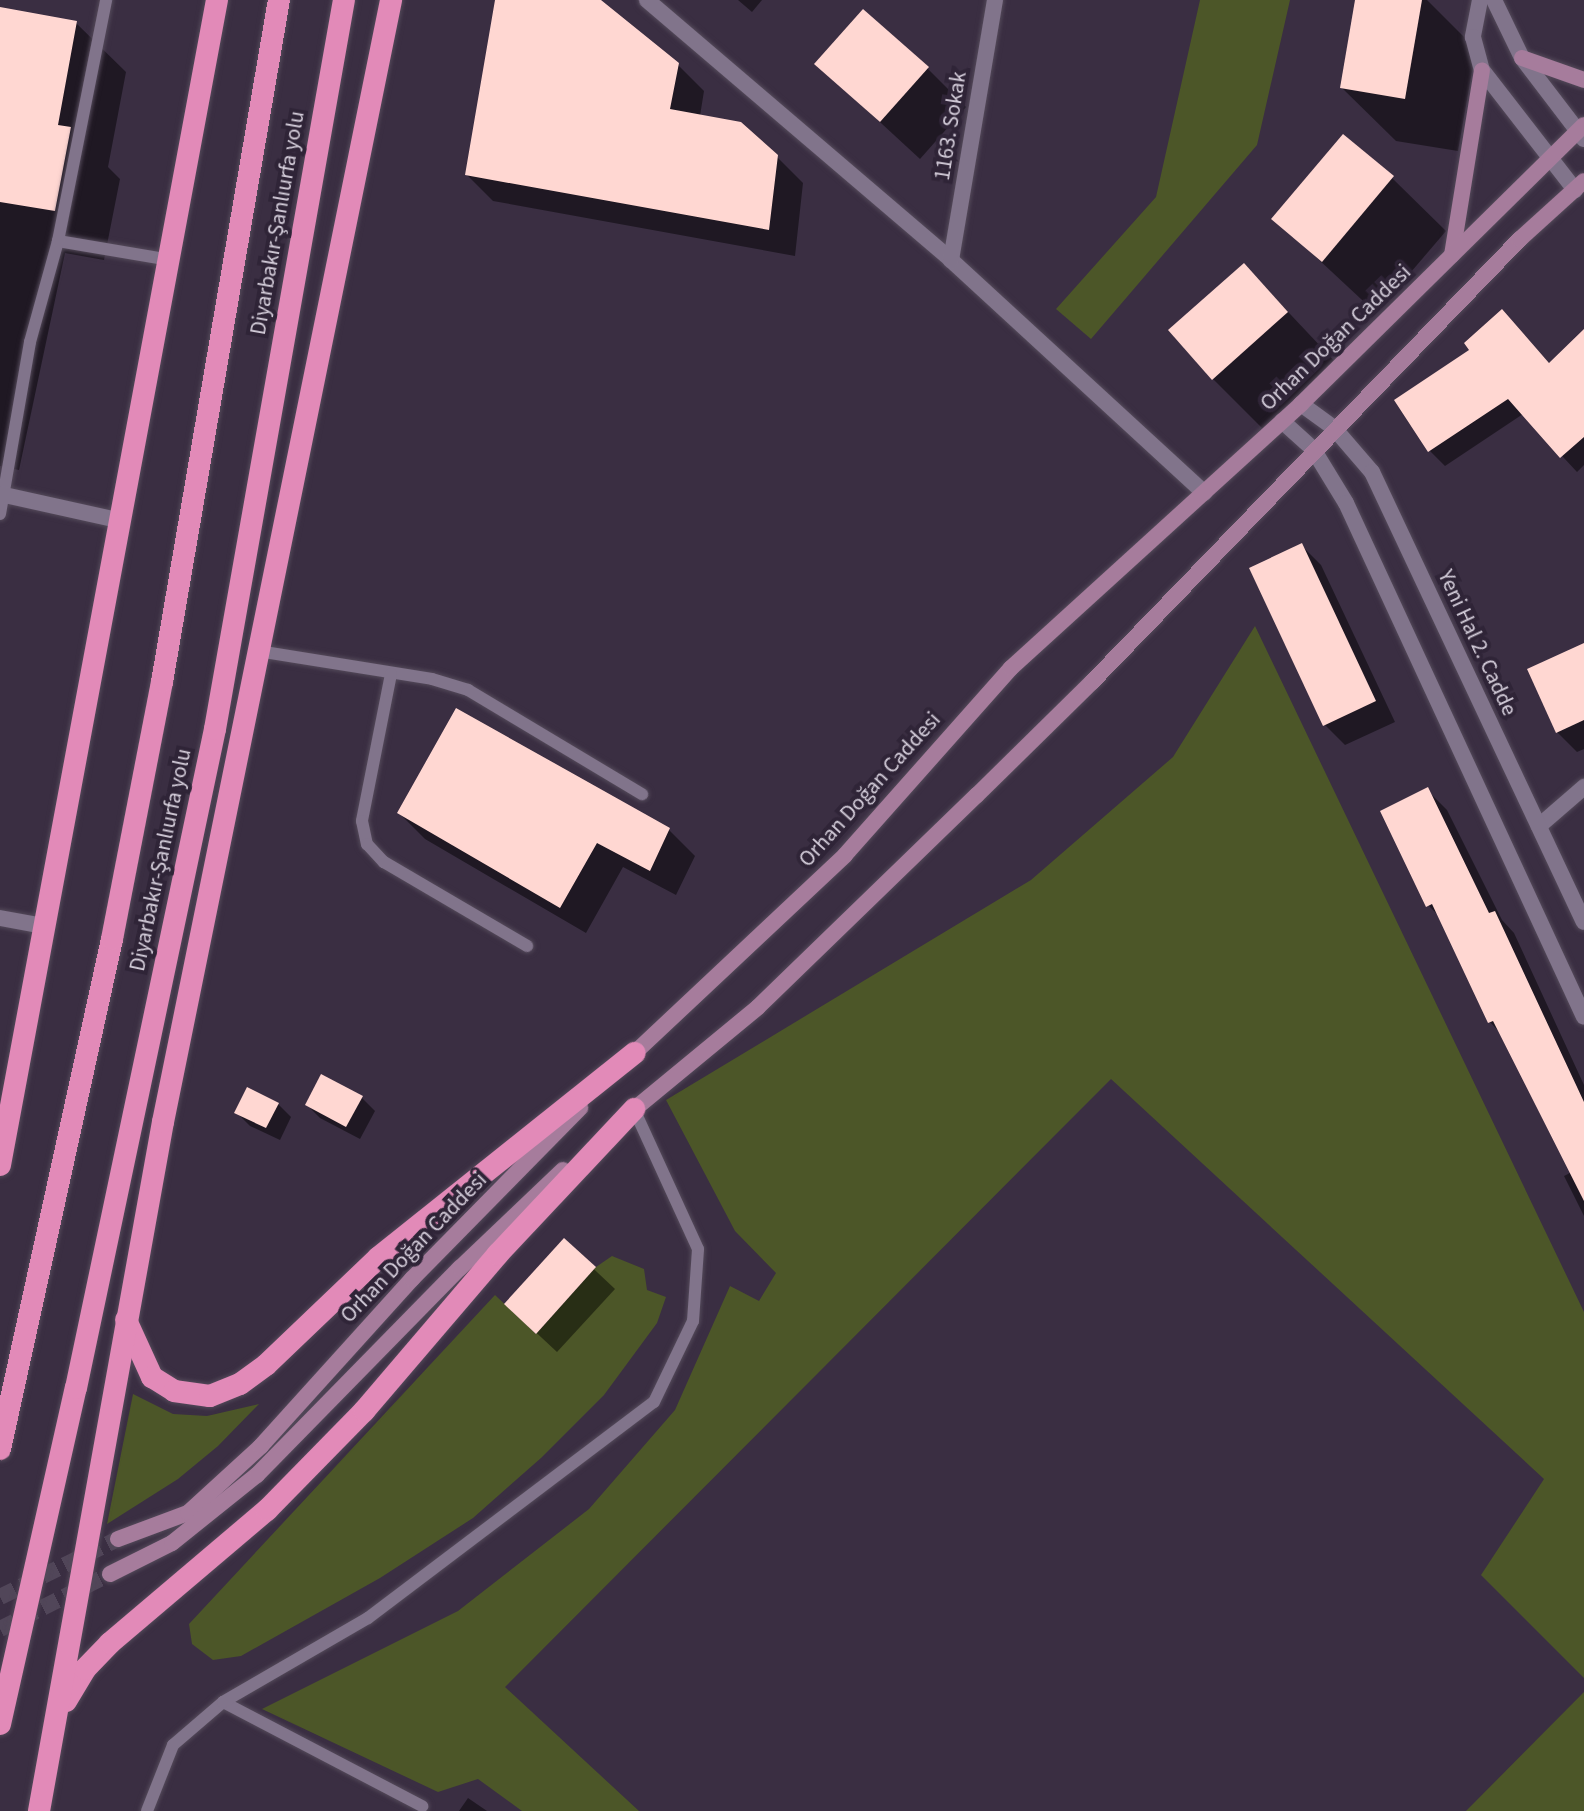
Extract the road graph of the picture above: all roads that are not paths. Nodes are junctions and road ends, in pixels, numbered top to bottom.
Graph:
1 (106, 0) edge
2 (217, 0) edge
3 (279, 0) edge
4 (344, 0) edge
5 (391, 0) edge
6 (647, 0) edge
7 (995, 0) edge
8 (1480, 0) edge
9 (1494, 0) edge
10 (1522, 58) junction
11 (1482, 70) junction
12 (1584, 80) edge
13 (1582, 132) edge
14 (1548, 160) junction
15 (1579, 186) edge
16 (58, 241) junction
17 (1452, 255) junction
18 (170, 260) junction
19 (951, 260) junction
20 (1301, 404) junction
21 (1282, 421) junction
22 (1334, 428) junction
23 (1313, 449) junction
24 (1204, 493) junction
25 (2, 494) edge
26 (0, 514) edge
27 (122, 521) junction
28 (258, 651) junction
29 (391, 674) junction
30 (1584, 787) edge
31 (642, 794) dead end
32 (1539, 826) junction
33 (0, 918) edge
34 (1584, 922) edge
35 (44, 926) junction
36 (527, 946) dead end
37 (1584, 1017) edge
38 (635, 1053) junction
39 (634, 1109) junction
40 (0, 1165) edge
41 (126, 1320) junction
42 (0, 1449) edge
43 (118, 1539) tunnel mouth
44 (110, 1574) tunnel mouth
45 (223, 1702) junction
46 (59, 1713) junction
47 (0, 1724) edge
48 (422, 1806) dead end
49 (39, 1811) edge
50 (147, 1811) edge

1 - 16 lane
2 - 18 highway
3 - 42 highway, Diyarbakır-Şanlıurfa yolu
4 - 47 highway, Diyarbakır-Şanlıurfa yolu
5 - 28 highway
6 - 19 street
7 - 19 street, 1163. Sokak
8 - 11 street
9 - 10 street
10 - 12 main road
10 - 13 street
11 - 14 street
11 - 17 main road
13 - 14 main road, Orhan Doğan Caddesi
14 - 15 street
14 - 17 main road, Orhan Doğan Caddesi
15 - 22 main road
16 - 18 lane
16 - 25 lane
17 - 20 main road, Orhan Doğan Caddesi
18 - 27 highway
19 - 24 street
20 - 21 main road, Orhan Doğan Caddesi
20 - 22 street, Yeni Hal 2. Cadde
21 - 23 street
21 - 24 main road, Orhan Doğan Caddesi
22 - 23 main road
22 - 32 street, Yeni Hal 2. Cadde
23 - 37 street
23 - 39 main road
24 - 38 main road, Orhan Doğan Caddesi
25 - 26 lane
25 - 27 street
27 - 35 highway
28 - 29 lane
28 - 41 highway
29 - 31 lane
29 - 36 lane
30 - 32 street
32 - 34 street, Yeni Hal 2. Cadde
33 - 35 street
35 - 40 highway
38 - 41 highway
38 - 43 main road, Orhan Doğan Caddesi
39 - 44 main road
39 - 45 lane
39 - 46 highway
41 - 46 highway
45 - 48 lane
45 - 50 lane
46 - 49 highway

